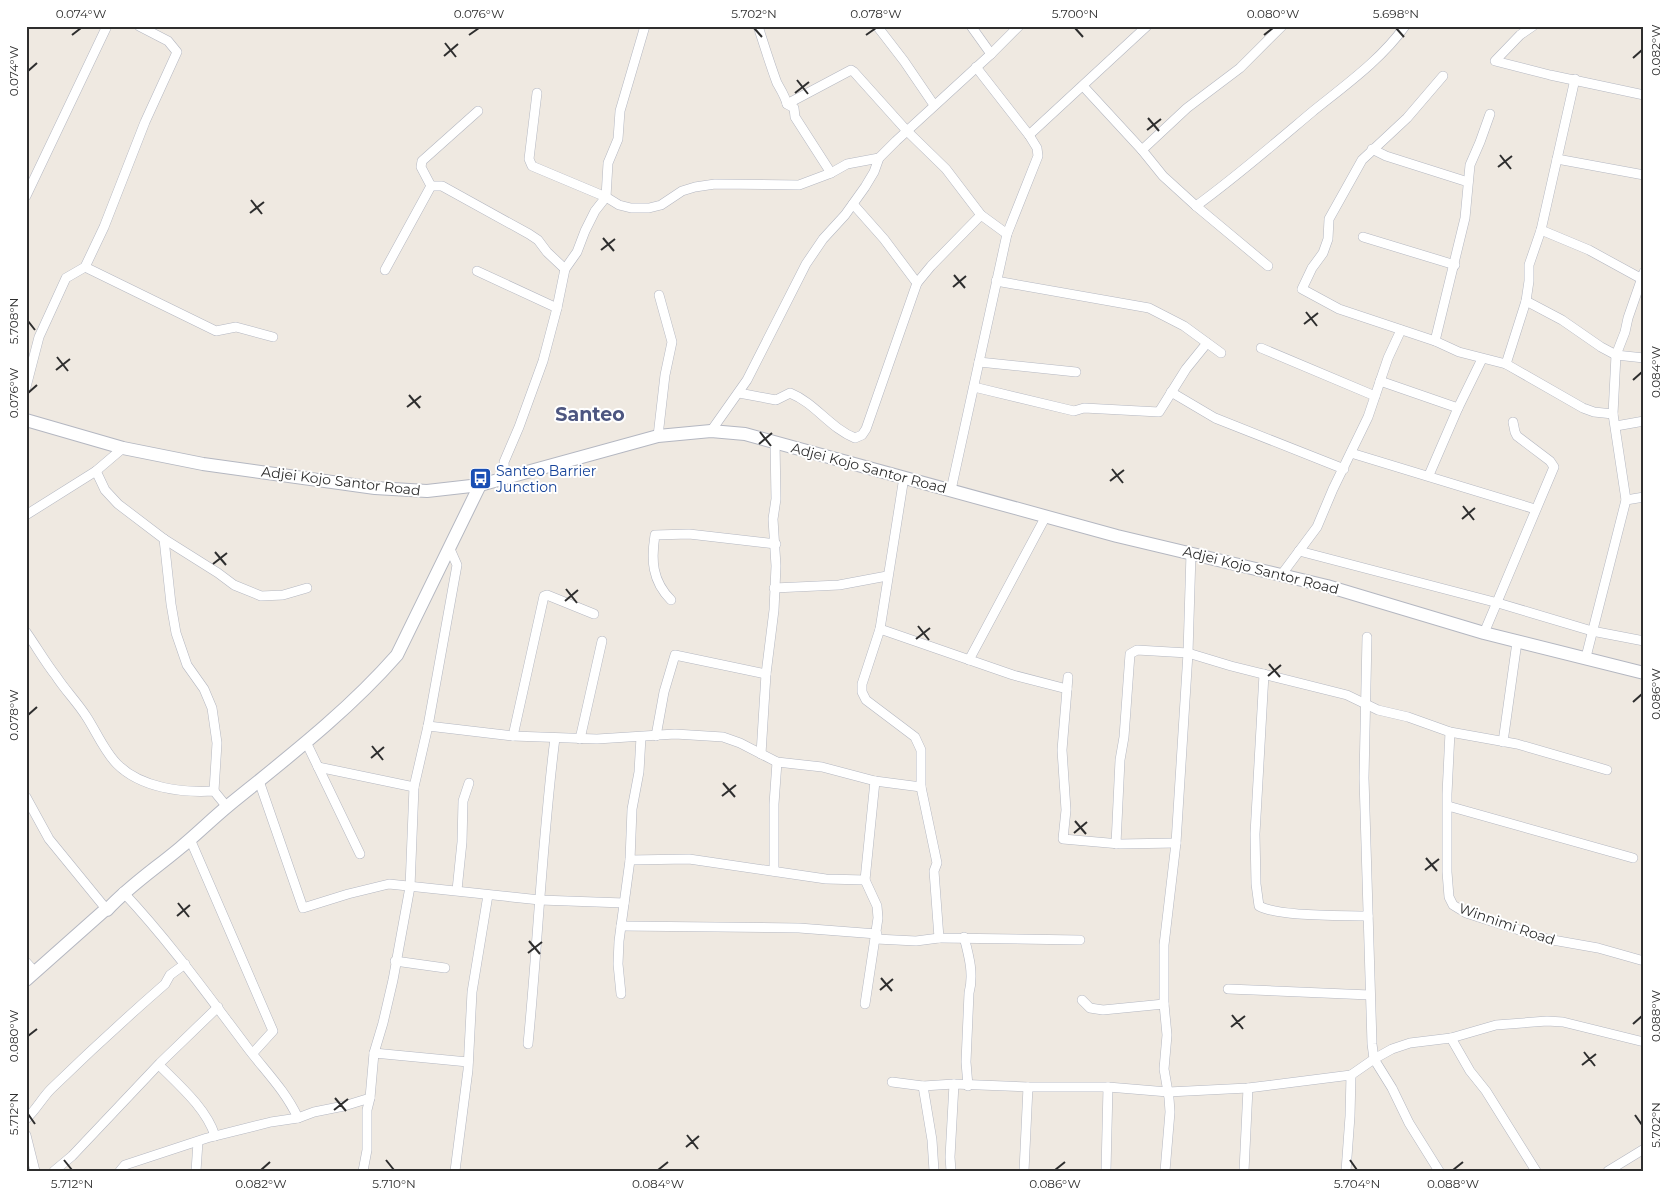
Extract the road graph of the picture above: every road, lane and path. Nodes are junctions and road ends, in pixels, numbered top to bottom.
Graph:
1 (107, 26) edge
2 (139, 26) edge
3 (645, 26) edge
4 (758, 26) edge
5 (877, 26) edge
6 (971, 26) edge
7 (1018, 26) edge
8 (1147, 26) edge
9 (1282, 26) edge
10 (1405, 26) edge
11 (1533, 26) edge
12 (992, 54) junction
13 (976, 67) junction
14 (1443, 76) dead end
15 (1575, 80) junction
16 (1083, 86) junction
17 (537, 93) dead end
18 (1644, 95) edge
19 (787, 104) junction
20 (934, 105) junction
21 (478, 111) dead end
22 (1490, 114) dead end
23 (908, 131) junction
24 (1029, 135) junction
25 (1372, 149) junction
26 (1142, 150) junction
27 (879, 158) junction
28 (1558, 159) junction
29 (831, 173) junction
30 (1644, 176) edge
31 (1468, 182) junction
32 (431, 186) junction
33 (26, 196) edge
34 (606, 197) junction
35 (853, 204) junction
36 (1196, 206) junction
37 (981, 215) junction
38 (1541, 230) junction
39 (1007, 234) junction
40 (1363, 237) dead end
41 (1454, 265) junction
42 (1268, 266) dead end
43 (85, 267) junction
44 (565, 269) junction
45 (385, 270) dead end
46 (477, 271) dead end
47 (1643, 276) edge
48 (996, 281) junction
49 (917, 283) junction
50 (659, 295) dead end
51 (1526, 300) junction
52 (557, 308) junction
53 (1401, 330) junction
54 (273, 337) dead end
55 (1435, 341) junction
56 (1207, 343) junction
57 (1261, 348) dead end
58 (1221, 353) dead end
59 (1616, 355) junction
60 (1644, 358) edge
61 (1482, 359) junction
62 (979, 362) junction
63 (1506, 364) junction
64 (1076, 372) dead end
65 (1380, 382) junction
66 (26, 387) edge
67 (974, 387) junction
68 (1171, 392) junction
69 (739, 393) junction
70 (1375, 396) junction
71 (1458, 408) junction
72 (1614, 414) junction
73 (26, 420) edge
74 (1513, 422) dead end
75 (1644, 422) edge
76 (1616, 426) junction
77 (711, 432) junction
78 (658, 436) junction
79 (775, 442) junction
80 (123, 448) junction
81 (1352, 453) junction
82 (1344, 468) junction
83 (96, 471) junction
84 (1429, 476) junction
85 (904, 478) junction
86 (505, 479) junction
87 (480, 485) junction
88 (951, 490) junction
89 (1644, 497) edge
90 (1626, 500) junction
91 (1535, 508) junction
92 (26, 515) edge
93 (1046, 516) junction
94 (164, 538) junction
95 (776, 544) junction
96 (450, 549) junction
97 (1300, 551) junction
98 (1191, 553) junction
99 (1282, 574) junction
100 (887, 576) junction
101 (307, 588) dead end
102 (774, 588) junction
103 (670, 600) dead end
104 (1498, 603) junction
105 (594, 614) dead end
106 (880, 629) junction
107 (1592, 631) junction
108 (26, 632) edge
109 (1484, 634) junction
110 (1368, 637) dead end
111 (602, 641) dead end
112 (1644, 641) edge
113 (1517, 642) junction
114 (1188, 653) junction
115 (1586, 657) junction
116 (969, 660) junction
117 (1644, 673) edge
118 (766, 674) junction
119 (1264, 674) junction
120 (1068, 677) dead end
121 (1068, 689) junction
122 (1365, 704) junction
123 (428, 726) junction
124 (1450, 732) junction
125 (513, 736) junction
126 (656, 736) junction
127 (554, 738) junction
128 (641, 738) junction
129 (580, 739) junction
130 (306, 742) junction
131 (1503, 742) junction
132 (762, 754) junction
133 (777, 762) junction
134 (318, 767) junction
135 (1607, 770) dead end
136 (259, 781) junction
137 (875, 781) junction
138 (469, 783) dead end
139 (414, 787) junction
140 (921, 787) junction
141 (214, 791) junction
142 (26, 797) edge
143 (1448, 806) junction
144 (227, 807) junction
145 (190, 840) junction
146 (1116, 844) junction
147 (1176, 844) junction
148 (360, 854) dead end
149 (1633, 858) dead end
150 (630, 860) junction
151 (774, 870) junction
152 (865, 880) junction
153 (410, 888) junction
154 (457, 890) junction
155 (124, 892) junction
156 (488, 894) junction
157 (540, 900) junction
158 (624, 903) junction
159 (107, 910) junction
160 (1368, 916) junction
161 (621, 926) junction
162 (876, 936) junction
163 (964, 937) junction
164 (939, 938) junction
165 (1080, 940) dead end
166 (395, 961) junction
167 (1644, 961) edge
168 (26, 962) edge
169 (185, 964) junction
170 (445, 968) dead end
171 (31, 976) edge
172 (1228, 989) dead end
173 (621, 994) dead end
174 (1370, 995) junction
175 (1082, 1000) dead end
176 (865, 1004) dead end
177 (1164, 1004) junction
178 (218, 1007) junction
179 (1451, 1038) junction
180 (1644, 1042) edge
181 (528, 1044) dead end
182 (253, 1053) junction
183 (374, 1053) junction
184 (1374, 1059) junction
185 (468, 1062) junction
186 (158, 1064) junction
187 (1351, 1075) junction
188 (892, 1082) dead end
189 (954, 1084) junction
190 (923, 1086) junction
191 (968, 1086) junction
192 (1028, 1087) junction
193 (1108, 1087) junction
194 (1248, 1088) junction
195 (1168, 1092) junction
196 (370, 1098) junction
197 (26, 1118) edge
198 (298, 1118) junction
199 (26, 1135) edge
200 (214, 1136) junction
201 (198, 1142) junction
202 (1644, 1149) edge
203 (35, 1171) edge
204 (54, 1171) edge
205 (120, 1171) edge
206 (196, 1171) edge
207 (363, 1171) edge
208 (455, 1171) edge
209 (934, 1171) edge
210 (951, 1171) edge
211 (1024, 1171) edge
212 (1106, 1171) edge
213 (1165, 1171) edge
214 (1244, 1171) edge
215 (1346, 1171) edge
216 (1439, 1171) edge
217 (1536, 1171) edge
218 (1608, 1171) edge

1 - 33 street
2 - 43 street
3 - 34 street
4 - 19 street
5 - 20 street
6 - 12 street
7 - 12 street
8 - 16 street
9 - 26 street
10 - 36 street
11 - 15 street
12 - 13 street
13 - 20 street
13 - 24 street
14 - 25 street
15 - 18 street
15 - 28 street
16 - 24 street
16 - 26 street
17 - 34 street
19 - 23 street
19 - 29 street
20 - 23 street
21 - 32 street
22 - 31 street
23 - 27 street
23 - 37 street
24 - 39 street
25 - 31 street
25 - 53 street
26 - 36 street
27 - 29 street
27 - 35 street
28 - 30 street
28 - 38 street
29 - 34 street
31 - 41 street
32 - 44 street
32 - 45 street
34 - 44 street
35 - 49 street
35 - 69 street
36 - 42 street
37 - 39 street
37 - 49 street
38 - 47 street
38 - 51 street
39 - 48 street
40 - 41 street
41 - 55 street
43 - 54 street
43 - 66 street
44 - 52 street
46 - 52 street
47 - 59 street
48 - 56 street
48 - 62 street
49 - 69 street
50 - 78 street
51 - 59 street
51 - 63 street
52 - 86 street
53 - 55 street
53 - 65 street
55 - 61 street
56 - 58 street
56 - 68 street
57 - 70 street
59 - 60 street
59 - 72 street
61 - 63 street
61 - 71 street
62 - 64 street
62 - 67 street
63 - 72 street
65 - 70 street
65 - 71 street
67 - 68 street
67 - 88 street
68 - 82 street
69 - 77 street
70 - 81 street
71 - 84 street
72 - 76 street
73 - 80 street, Adjei Kojo Santor Road
74 - 91 street
75 - 76 street
76 - 90 street
77 - 78 street, Adjei Kojo Santor Road
77 - 79 street, Adjei Kojo Santor Road
78 - 86 street, Adjei Kojo Santor Road
79 - 85 street, Adjei Kojo Santor Road
79 - 95 street
80 - 83 street
80 - 87 street, Adjei Kojo Santor Road
81 - 82 street
81 - 84 street
82 - 97 street
83 - 92 street
83 - 94 street
84 - 91 street
85 - 88 street, Adjei Kojo Santor Road
85 - 100 street
86 - 87 street, Adjei Kojo Santor Road
87 - 96 street
88 - 93 street, Adjei Kojo Santor Road
89 - 90 street
90 - 107 street
91 - 104 street
93 - 98 street, Adjei Kojo Santor Road
93 - 116 street
94 - 101 street
94 - 141 street
95 - 102 street
95 - 103 street
96 - 123 street
96 - 130 street
97 - 99 street
97 - 104 street
98 - 99 street, Adjei Kojo Santor Road
98 - 114 street
99 - 109 street, Adjei Kojo Santor Road
100 - 102 street
100 - 106 street
102 - 118 street
104 - 107 street
104 - 109 street
105 - 125 street
106 - 116 street
106 - 140 street
107 - 112 street
107 - 115 street
108 - 141 street
109 - 113 street, Adjei Kojo Santor Road
110 - 122 street
111 - 129 street
113 - 115 street, Adjei Kojo Santor Road
113 - 131 street
114 - 119 street
114 - 146 street
114 - 147 street
115 - 117 street, Adjei Kojo Santor Road
116 - 121 street
118 - 126 street
118 - 132 street
119 - 122 street
119 - 160 street
120 - 121 street
121 - 146 street
122 - 124 street
122 - 160 street
123 - 125 street
123 - 139 street
124 - 131 street
124 - 143 street, Winnimi Road
125 - 127 street
126 - 128 street
126 - 132 street
127 - 129 street
127 - 157 street
128 - 129 street
128 - 150 street
130 - 134 street
130 - 136 street
131 - 135 street
132 - 133 street
133 - 137 street
133 - 151 street
134 - 139 street
134 - 148 street
136 - 144 street
136 - 153 street
137 - 140 street
137 - 152 street
138 - 154 street
139 - 153 street
140 - 164 street
141 - 144 street
142 - 159 street
143 - 149 street
143 - 167 street, Winnimi Road
144 - 145 street
145 - 155 street
145 - 182 street
146 - 147 street
147 - 177 street
150 - 151 street
150 - 158 street
151 - 152 street
152 - 162 street
153 - 154 street
153 - 166 street
154 - 156 street
155 - 159 street
155 - 169 street
156 - 157 street
156 - 185 street
157 - 158 street
157 - 181 street
158 - 161 street
159 - 171 street
160 - 174 street
161 - 162 street
161 - 173 street
162 - 164 street
162 - 176 street
163 - 164 street
163 - 165 street
163 - 191 street
166 - 170 street
166 - 183 street
168 - 171 street
169 - 178 street
169 - 197 street
172 - 174 street
174 - 184 street
175 - 177 street
177 - 195 street
178 - 182 street
178 - 186 street
179 - 180 street
179 - 184 street
179 - 217 street
182 - 198 street
183 - 185 street
183 - 196 street
184 - 187 street
184 - 216 street
185 - 208 street
186 - 200 street
186 - 204 street
187 - 194 street
187 - 215 street
188 - 190 street
189 - 190 street
189 - 191 street
189 - 210 street
190 - 209 street
191 - 192 street
192 - 193 street
192 - 211 street
193 - 195 street
193 - 212 street
194 - 195 street
194 - 214 street
195 - 213 street
196 - 198 street
196 - 207 street
198 - 200 street
199 - 203 street
200 - 201 street
201 - 205 street
201 - 206 street
202 - 218 street

